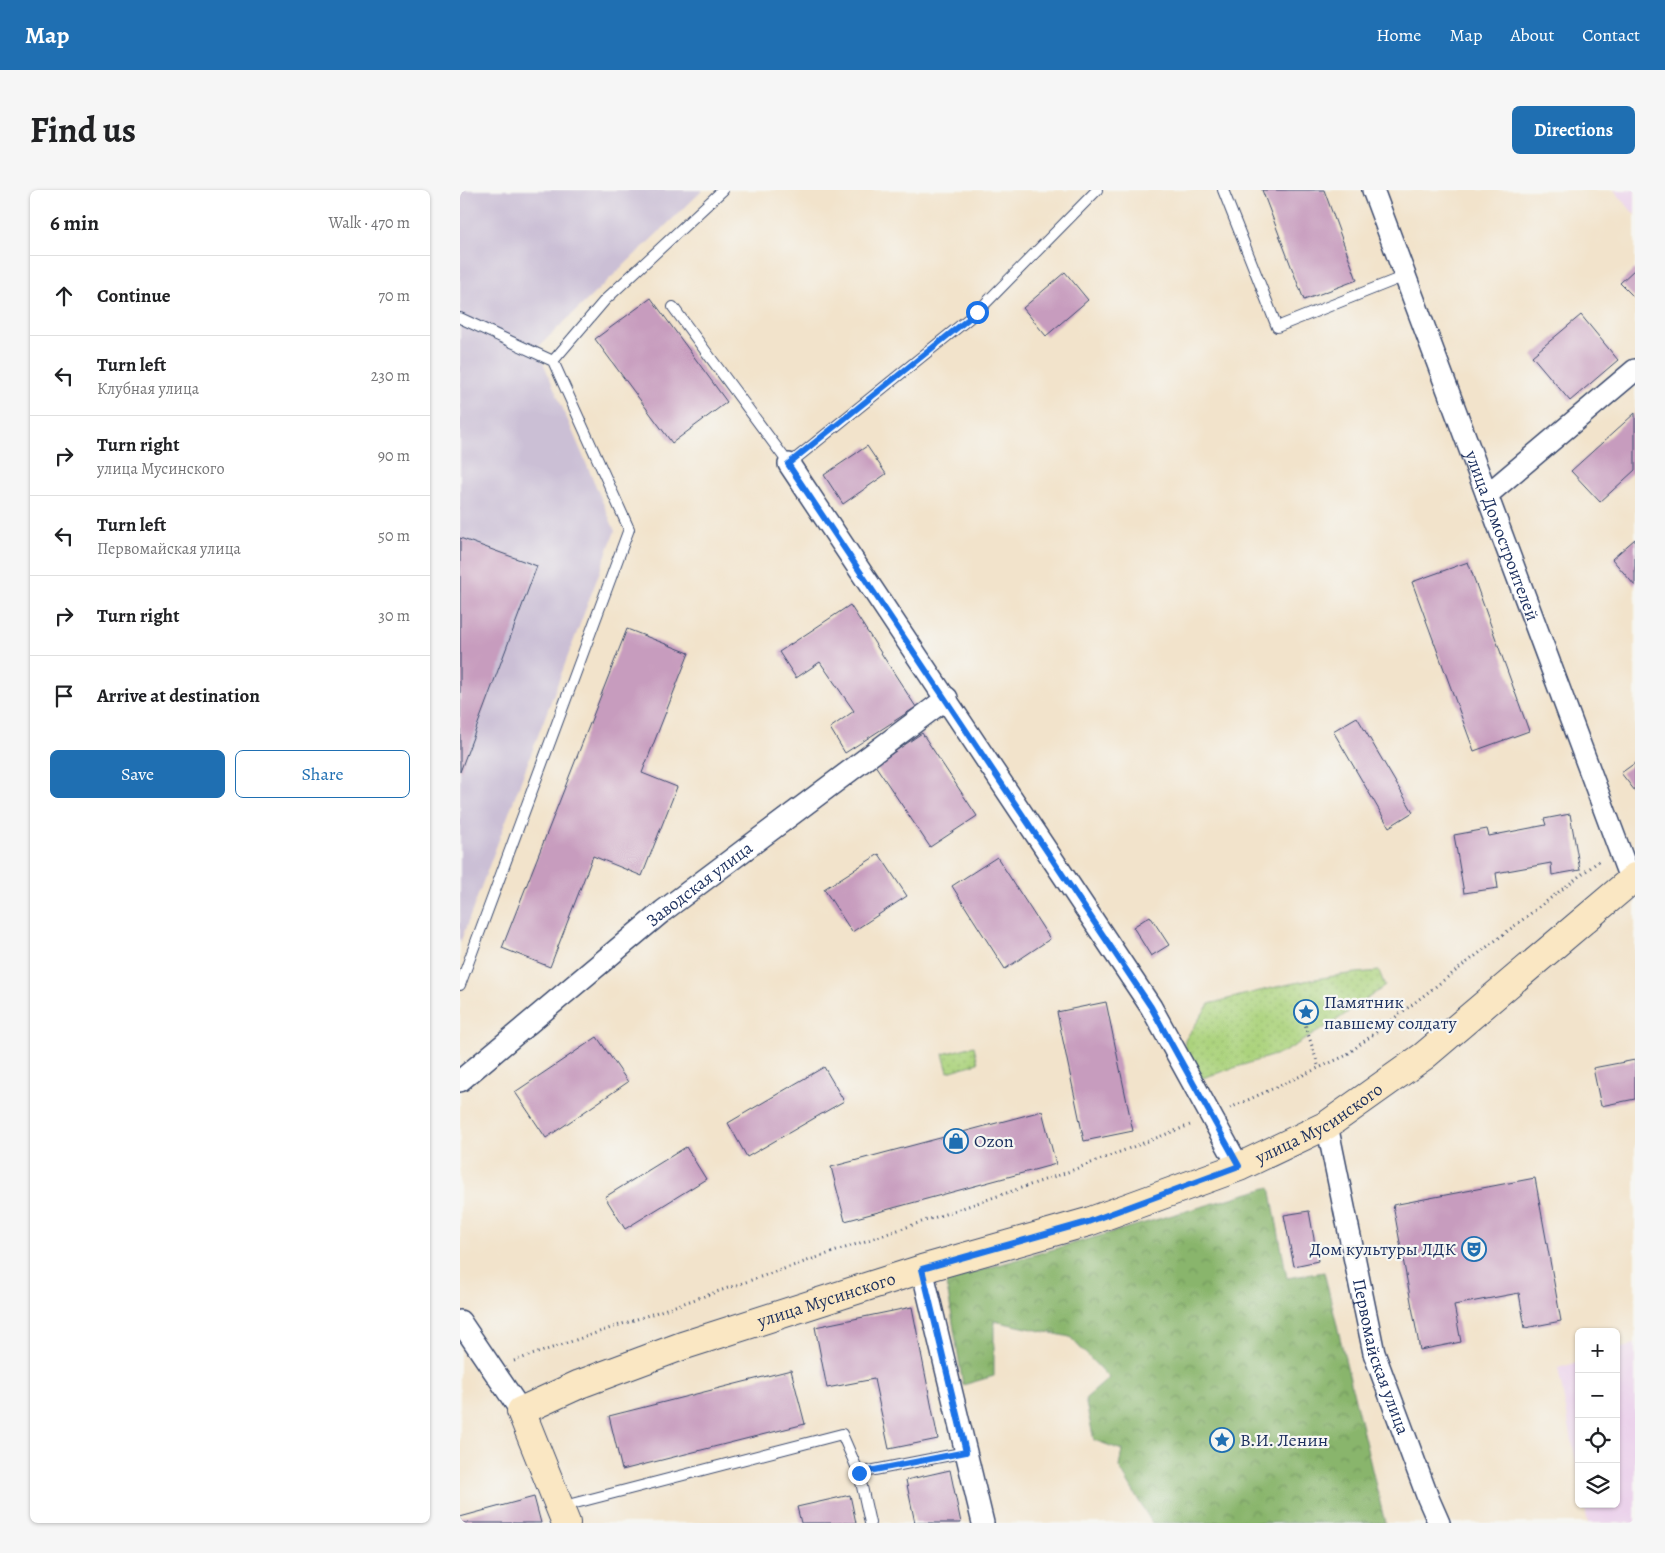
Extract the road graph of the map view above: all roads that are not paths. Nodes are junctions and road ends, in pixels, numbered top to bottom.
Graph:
1 (723, 190) edge
2 (1098, 190) edge
3 (1223, 190) edge
4 (1373, 190) edge
5 (1405, 276) junction
6 (673, 307) dead end
7 (460, 318) edge
8 (553, 361) junction
9 (1635, 370) edge
10 (788, 464) junction
11 (1487, 495) junction
12 (947, 698) junction
13 (1633, 879) edge
14 (460, 985) edge
15 (460, 1081) edge
16 (1327, 1125) junction
17 (1239, 1166) junction
18 (922, 1269) junction
19 (460, 1321) edge
20 (521, 1411) junction
21 (966, 1452) junction
22 (859, 1473) junction
23 (563, 1515) edge
24 (870, 1523) edge
25 (982, 1523) edge
26 (1439, 1523) edge

1 - 8 lane
2 - 10 lane
3 - 5 lane
4 - 5 street, улица Домостроителей
5 - 11 street, улица Домостроителей
6 - 10 lane
7 - 8 lane
8 - 14 lane
9 - 11 street
10 - 12 street
11 - 13 street, улица Домостроителей
12 - 15 street, Заводская улица
12 - 17 street
13 - 16 street, улица Мусинского
16 - 17 street, улица Мусинского
16 - 26 street, Первомайская улица
17 - 18 street, улица Мусинского
18 - 20 street, улица Мусинского
18 - 21 street
19 - 20 street
20 - 23 street
21 - 22 lane
21 - 25 street
22 - 23 lane
22 - 24 lane

